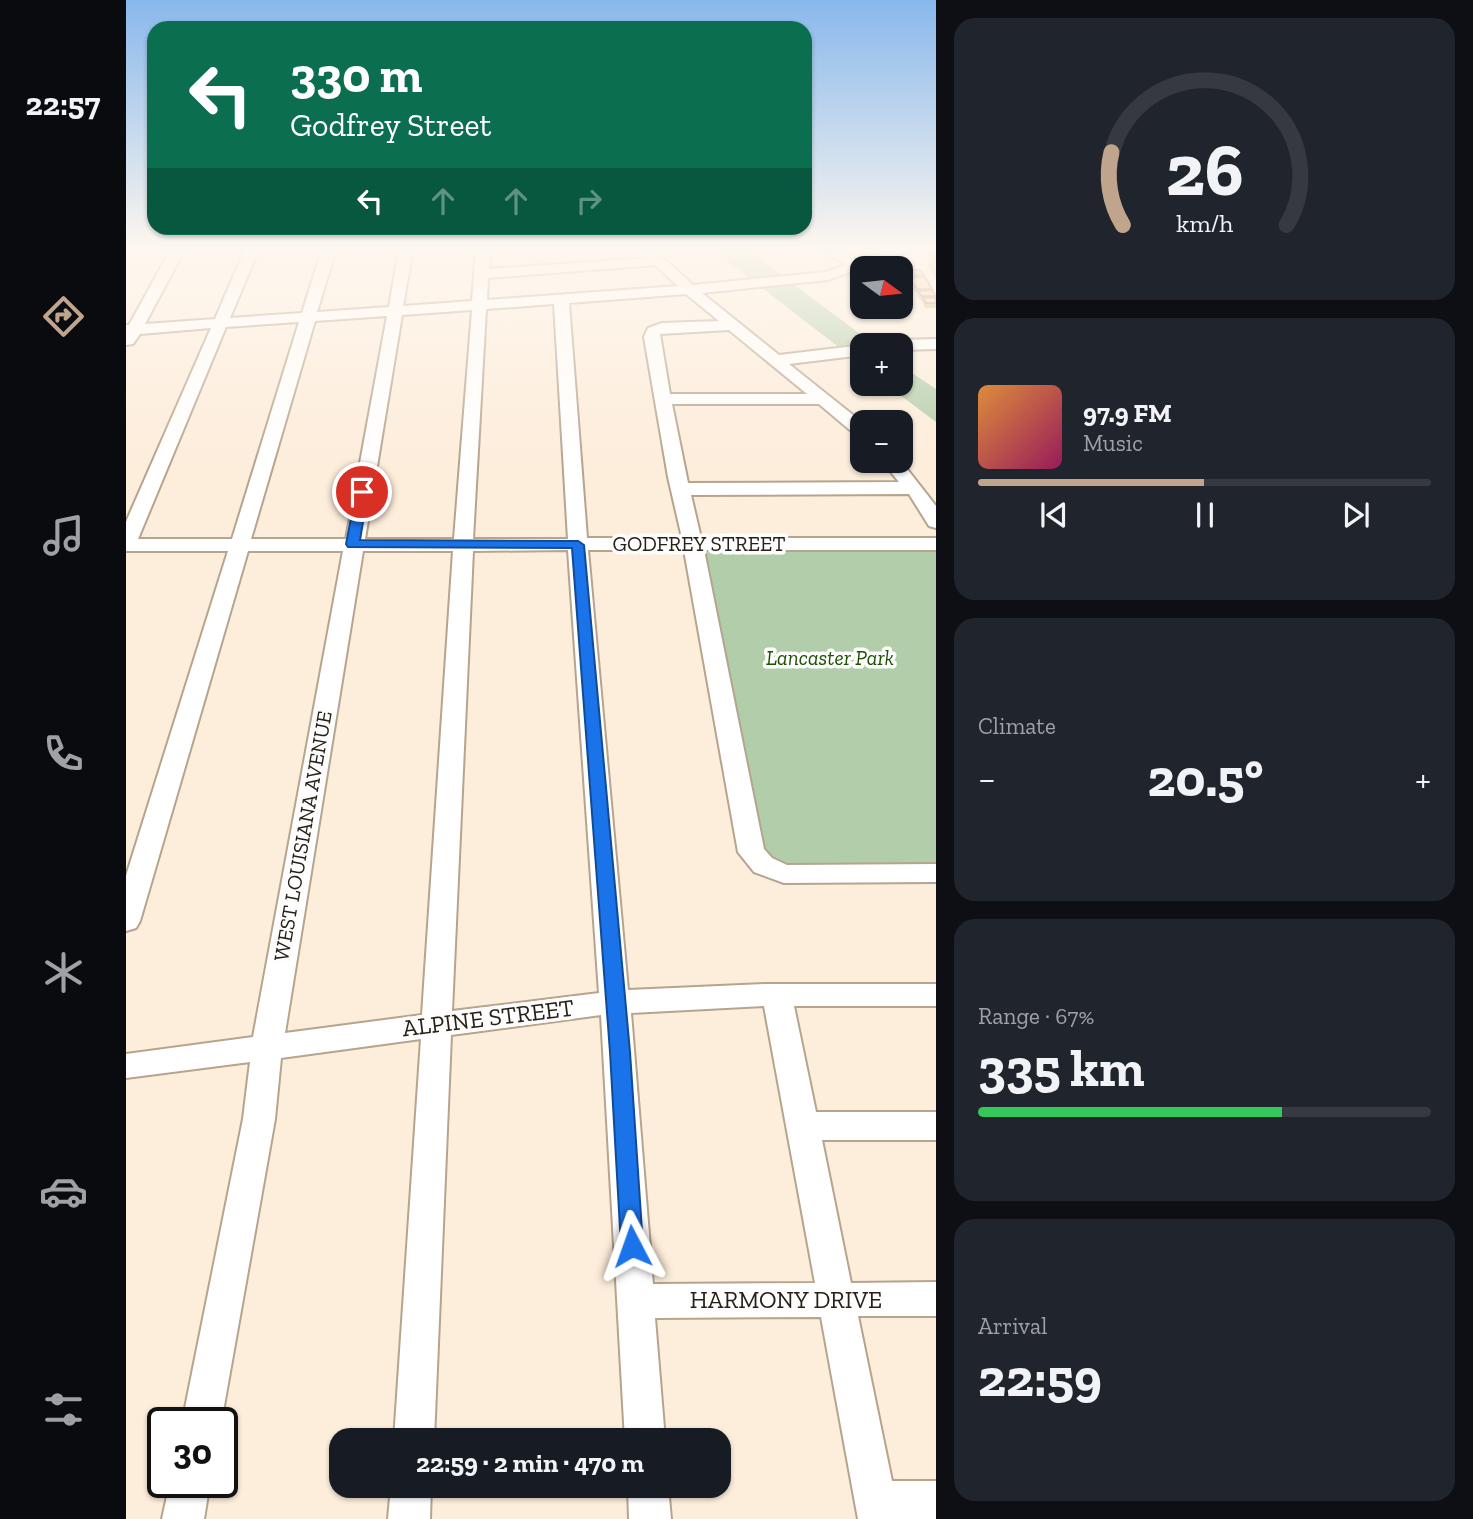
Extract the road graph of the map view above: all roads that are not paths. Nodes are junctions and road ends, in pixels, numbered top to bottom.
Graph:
1 (222, 320) edge
2 (272, 320) edge
3 (308, 320) edge
4 (392, 320) edge
5 (478, 320) edge
6 (562, 320) edge
7 (728, 320) edge
8 (220, 324) junction
9 (734, 325) junction
10 (130, 330) edge
11 (936, 344) edge
12 (126, 345) edge
13 (913, 345) edge
14 (850, 351) edge
15 (779, 360) junction
16 (663, 399) junction
17 (824, 399) junction
18 (850, 421) edge
19 (901, 473) edge
20 (914, 488) junction
21 (680, 489) junction
22 (936, 522) edge
23 (239, 544) junction
24 (353, 544) junction
25 (463, 544) junction
26 (693, 544) junction
27 (936, 544) edge
28 (126, 545) edge
29 (578, 545) junction
30 (936, 873) edge
31 (126, 921) edge
32 (777, 995) junction
33 (936, 995) edge
34 (614, 1002) junction
35 (436, 1024) junction
36 (267, 1046) junction
37 (126, 1066) edge
38 (803, 1126) junction
39 (936, 1126) edge
40 (936, 1299) edge
41 (837, 1300) junction
42 (635, 1301) junction
43 (204, 1407) edge
44 (415, 1428) edge
45 (644, 1428) edge
46 (187, 1498) edge
47 (410, 1498) edge
48 (649, 1498) edge
49 (936, 1501) edge
50 (877, 1510) edge
51 (183, 1519) edge
52 (409, 1519) edge
53 (650, 1519) edge

1 - 8 street
2 - 8 street
3 - 23 street
4 - 24 street, WEST LOUISIANA AVENUE
5 - 25 street
6 - 29 street
7 - 9 street
8 - 10 street
8 - 28 street
9 - 15 street
9 - 16 street
10 - 12 street
11 - 13 street
14 - 15 street
15 - 17 street
16 - 17 street
16 - 21 street
17 - 18 street
19 - 20 street
20 - 21 street
20 - 22 street
21 - 26 street
23 - 24 street, GODFREY STREET
23 - 28 street, GODFREY STREET
23 - 31 street
24 - 25 street, GODFREY STREET
24 - 36 street, WEST LOUISIANA AVENUE
25 - 29 street, GODFREY STREET
25 - 35 street
26 - 27 street, GODFREY STREET
26 - 29 street, GODFREY STREET
26 - 30 street
29 - 34 street
32 - 33 street, ALPINE STREET
32 - 34 street, ALPINE STREET
32 - 38 street
34 - 35 street, ALPINE STREET
34 - 42 street
35 - 36 street, ALPINE STREET
35 - 44 street
36 - 37 street, ALPINE STREET
36 - 43 street, WEST LOUISIANA AVENUE
38 - 39 street
38 - 41 street
40 - 41 street, HARMONY DRIVE
41 - 42 street, HARMONY DRIVE
41 - 50 street
42 - 45 street
46 - 51 street
47 - 52 street
48 - 53 street
49 - 50 street

